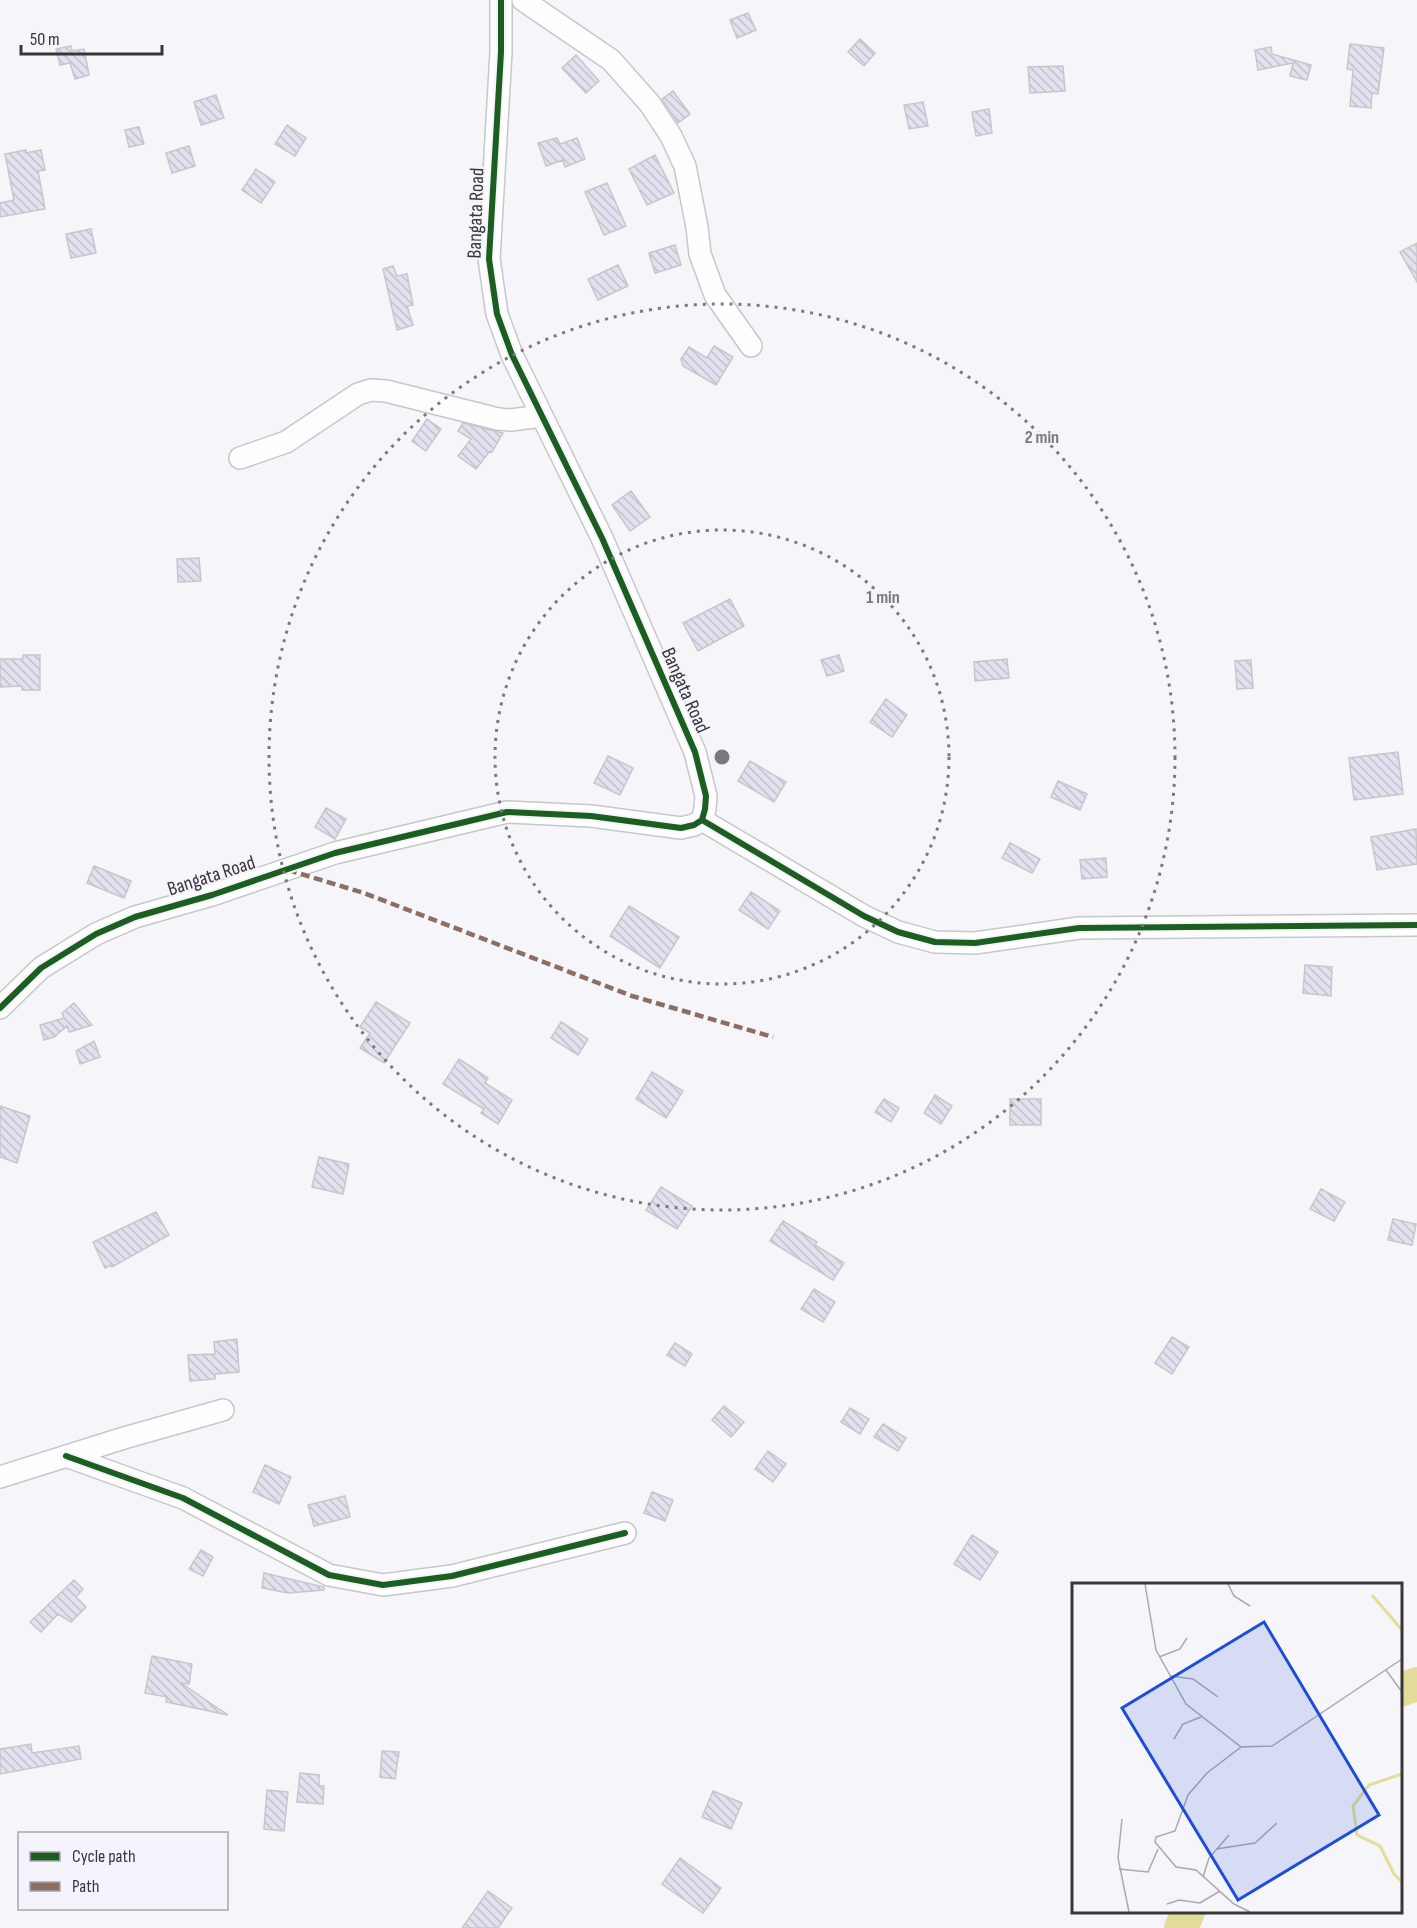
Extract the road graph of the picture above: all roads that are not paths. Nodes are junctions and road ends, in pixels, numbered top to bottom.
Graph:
1 (501, 0) edge
2 (523, 0) edge
3 (751, 346) dead end
4 (541, 416) junction
5 (240, 458) dead end
6 (702, 820) junction
7 (1417, 925) edge
8 (0, 1008) edge
9 (223, 1410) dead end
10 (66, 1456) junction
11 (0, 1477) edge
12 (625, 1533) dead end

1 - 4 street, Bangata Road
2 - 3 street
4 - 5 street
4 - 6 street, Bangata Road
6 - 7 street
6 - 8 street, Bangata Road
9 - 10 street
10 - 11 street
10 - 12 street

